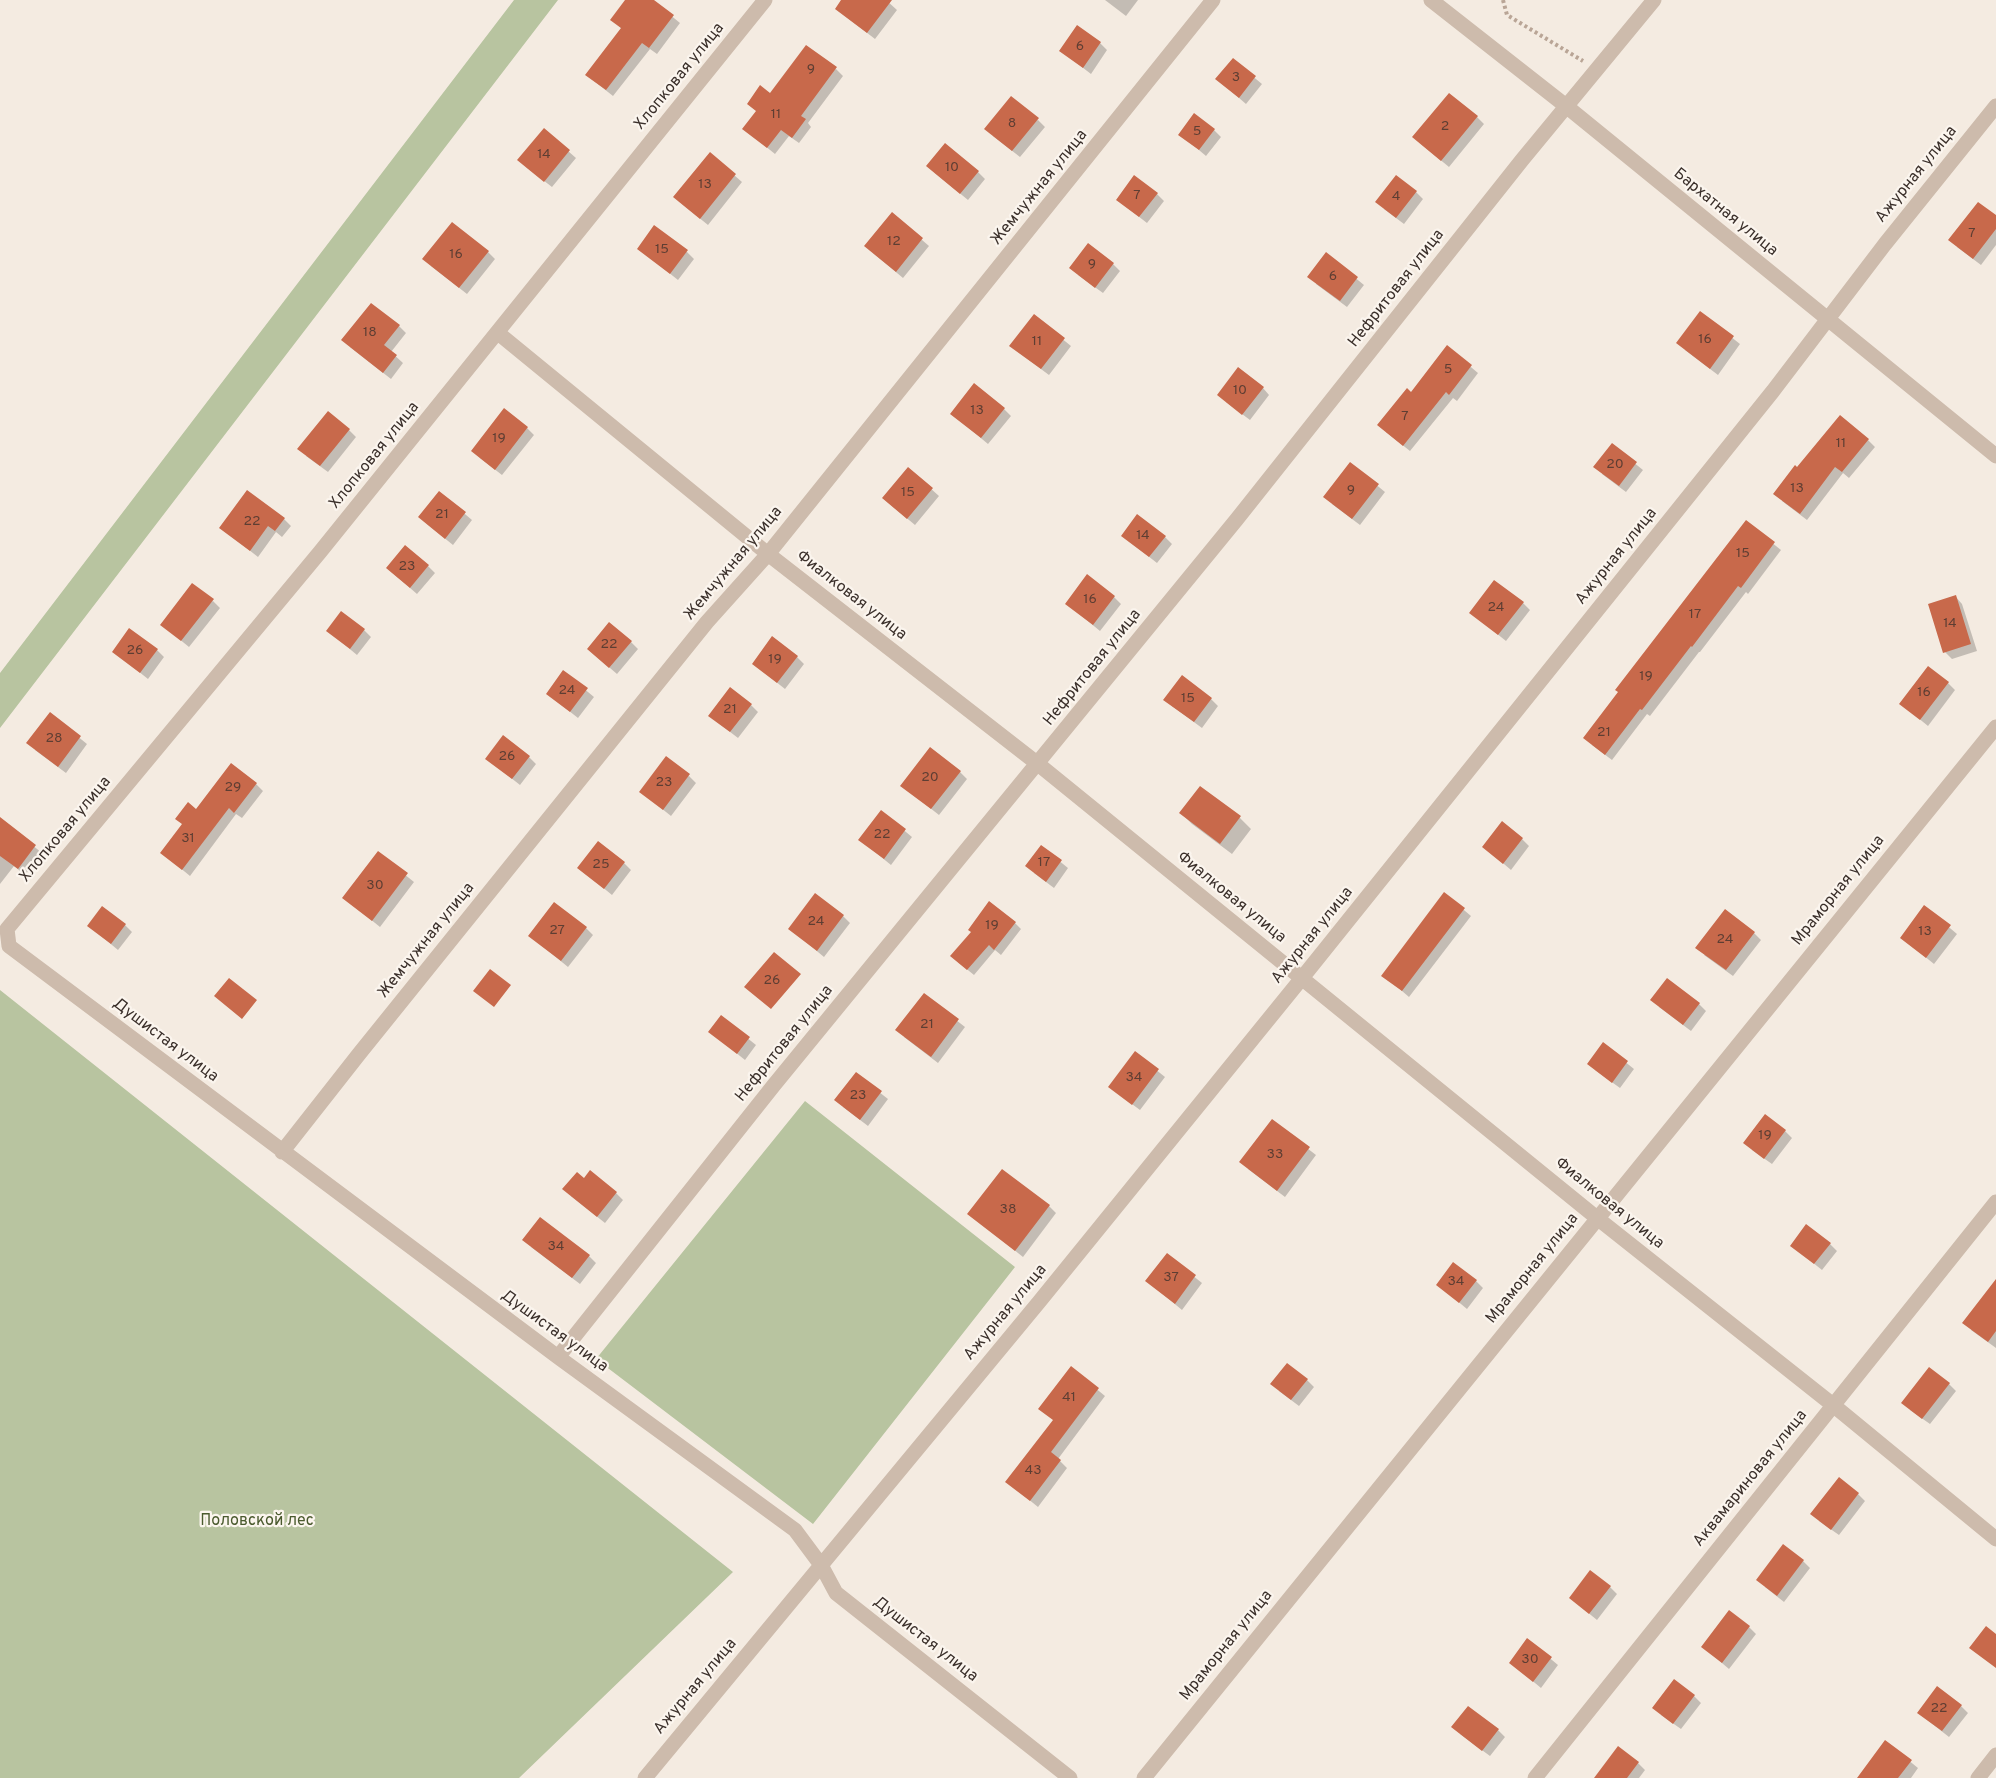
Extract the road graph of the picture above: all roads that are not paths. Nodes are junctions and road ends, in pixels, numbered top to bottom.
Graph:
1 (765, 0) edge
2 (1213, 0) edge
3 (1431, 0) edge
4 (1654, 0) edge
5 (1566, 106) junction
6 (1996, 106) edge
7 (1827, 318) junction
8 (498, 333) junction
9 (1996, 456) edge
10 (768, 554) junction
11 (1996, 726) edge
12 (1038, 764) junction
13 (7, 929) joint
14 (1302, 978) junction
15 (282, 1152) junction
16 (1996, 1203) edge
17 (1597, 1218) junction
18 (558, 1358) junction
19 (1833, 1405) junction
20 (1996, 1539) edge
21 (821, 1565) junction
22 (1996, 1755) edge
23 (645, 1778) edge
24 (1070, 1778) edge
25 (1144, 1778) edge
26 (1535, 1778) edge
27 (1978, 1778) edge

1 - 8 street, Хлопковая улица
2 - 10 street, Жемчужная улица
3 - 5 street, Бархатная улица
4 - 5 street, Нефритовая улица
5 - 7 street, Бархатная улица
5 - 12 street, Нефритовая улица
6 - 7 street, Ажурная улица
7 - 9 street, Бархатная улица
7 - 14 street, Ажурная улица
8 - 10 street, Фиалковая улица
8 - 13 street, Хлопковая улица
10 - 12 street, Фиалковая улица
10 - 15 street, Жемчужная улица
11 - 17 street, Мраморная улица
12 - 14 street, Фиалковая улица
12 - 18 street, Нефритовая улица
13 - 15 street, Душистая улица
14 - 17 street, Фиалковая улица
14 - 21 street, Ажурная улица
15 - 18 street, Душистая улица
16 - 19 street, Аквамариновая улица
17 - 19 street, Фиалковая улица
17 - 25 street, Мраморная улица
18 - 21 street, Душистая улица
19 - 20 street, Фиалковая улица
19 - 26 street, Аквамариновая улица
21 - 23 street, Ажурная улица
21 - 24 street, Душистая улица
22 - 27 street

